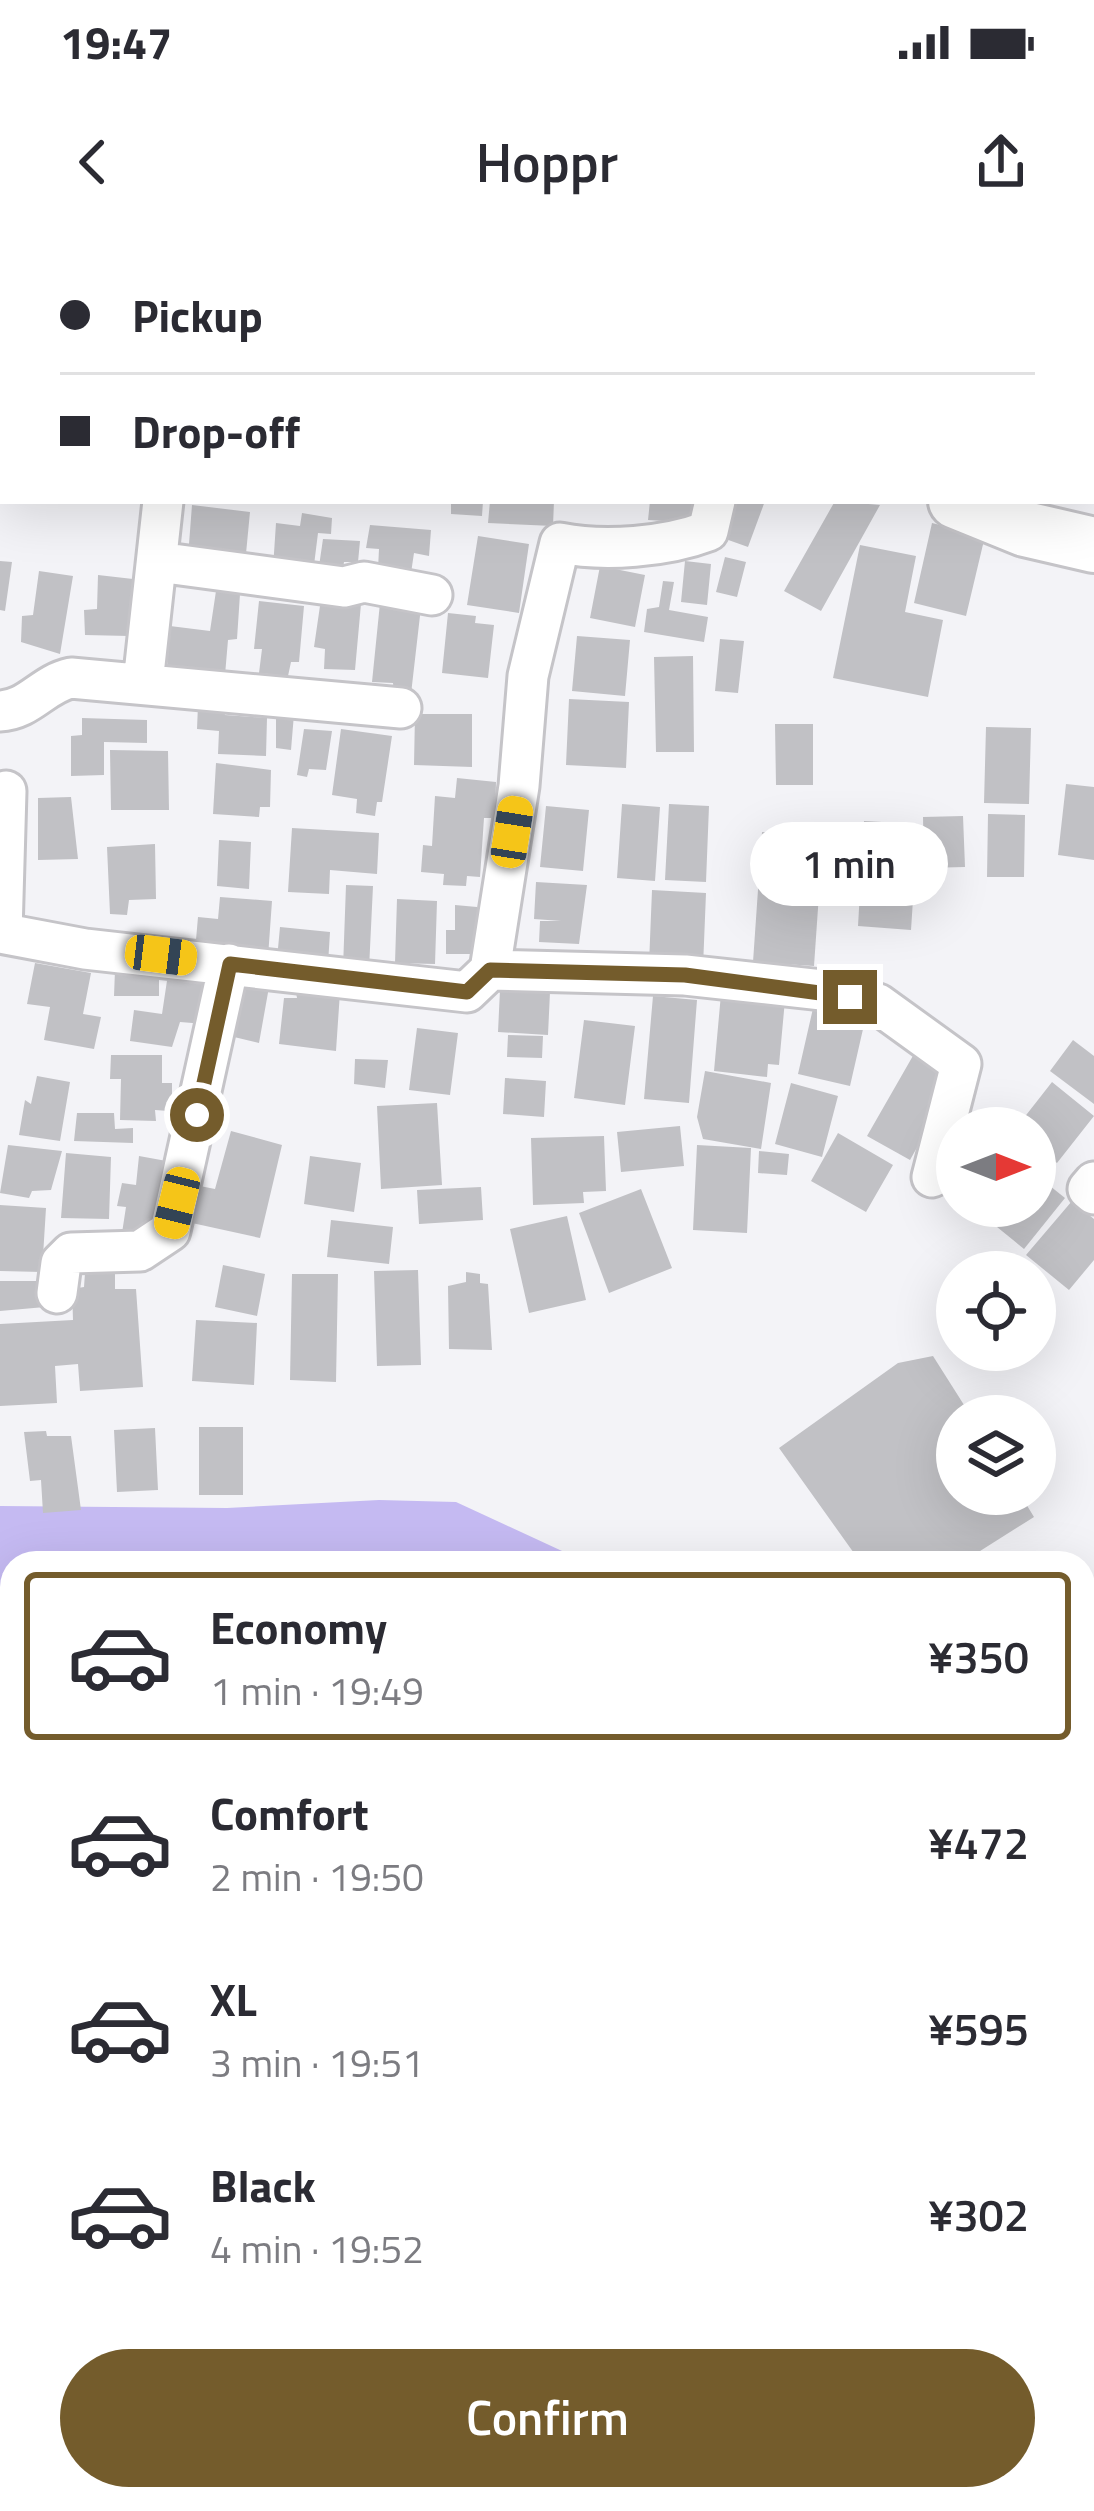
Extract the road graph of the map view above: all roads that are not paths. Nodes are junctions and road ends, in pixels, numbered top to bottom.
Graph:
1 (163, 504) edge
2 (715, 504) edge
3 (963, 504) edge
4 (1094, 545) edge
5 (158, 562) junction
6 (432, 596) dead end
7 (143, 683) junction
8 (401, 708) dead end
9 (0, 711) edge
10 (6, 791) dead end
11 (1, 933) edge
12 (230, 964) junction
13 (490, 970) junction
14 (932, 1177) dead end
15 (1094, 1182) edge
16 (1094, 1195) edge
17 (57, 1293) dead end

1 - 5 street
2 - 13 street
3 - 4 main road
5 - 6 street
5 - 7 street
7 - 8 street
7 - 9 street
10 - 11 street
11 - 12 street
12 - 13 street
12 - 17 street
13 - 14 street
15 - 16 street

